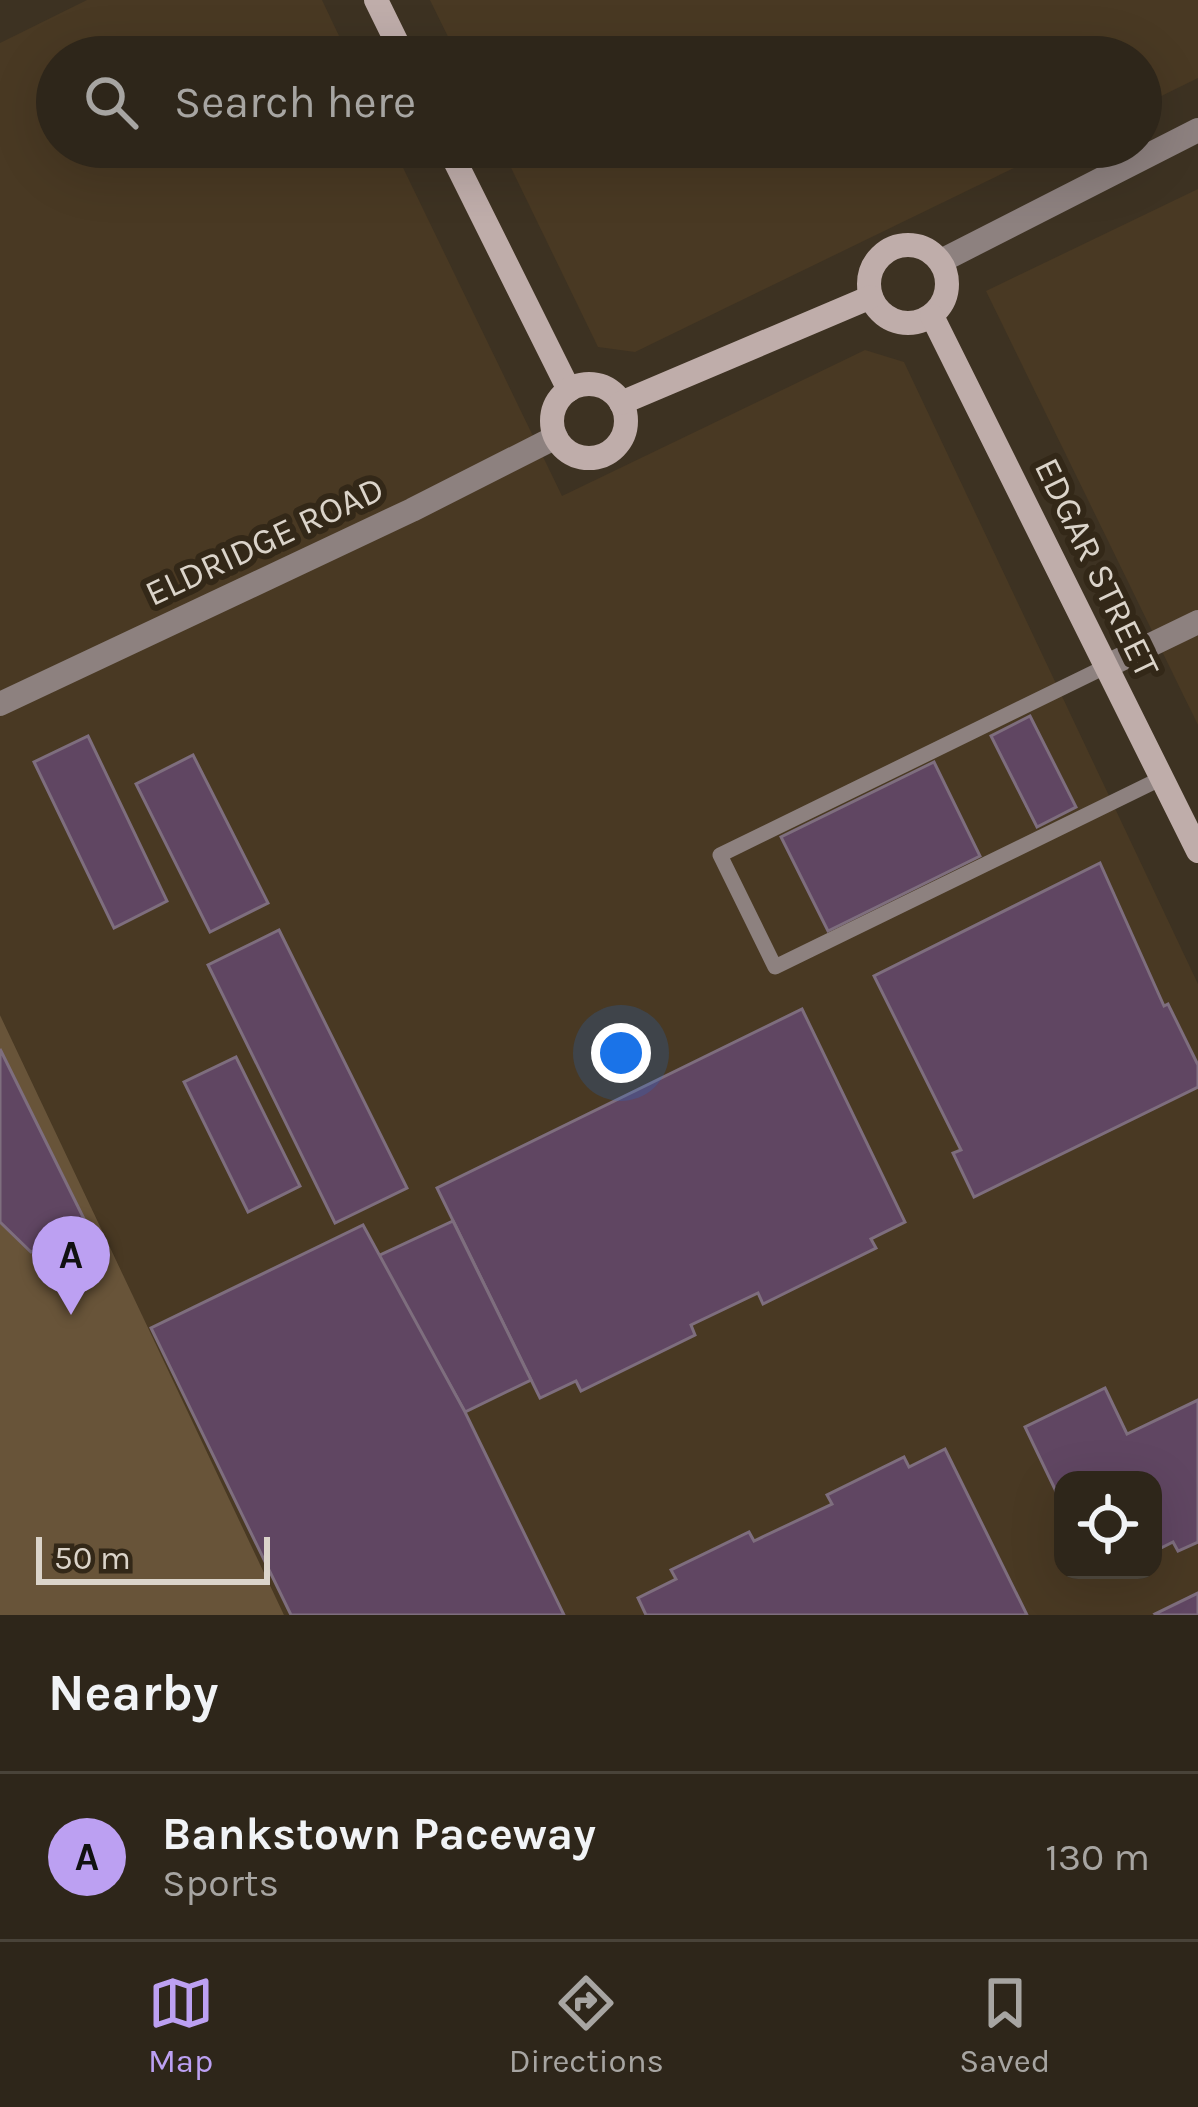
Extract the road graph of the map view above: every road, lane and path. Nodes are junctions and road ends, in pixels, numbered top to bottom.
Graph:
1 (376, 0) edge
2 (394, 36) edge
3 (1198, 130) edge
4 (1162, 148) edge
5 (458, 168) edge
6 (1123, 168) edge
7 (940, 261) junction
8 (871, 297) junction
9 (932, 316) junction
10 (568, 391) junction
11 (621, 403) junction
12 (556, 437) junction
13 (1198, 622) edge
14 (1106, 666) junction
15 (0, 704) edge
16 (1162, 778) junction
17 (1198, 850) edge

1 - 2 main road
3 - 4 street
5 - 10 main road
6 - 7 street
7 - 8 main road
7 - 9 main road
8 - 9 main road
8 - 11 main road
9 - 14 main road, EDGAR STREET
10 - 11 main road
10 - 12 main road
11 - 12 main road
12 - 15 street, ELDRIDGE ROAD
13 - 14 street
14 - 16 main road, EDGAR STREET
14 - 16 lane
16 - 17 main road, EDGAR STREET

